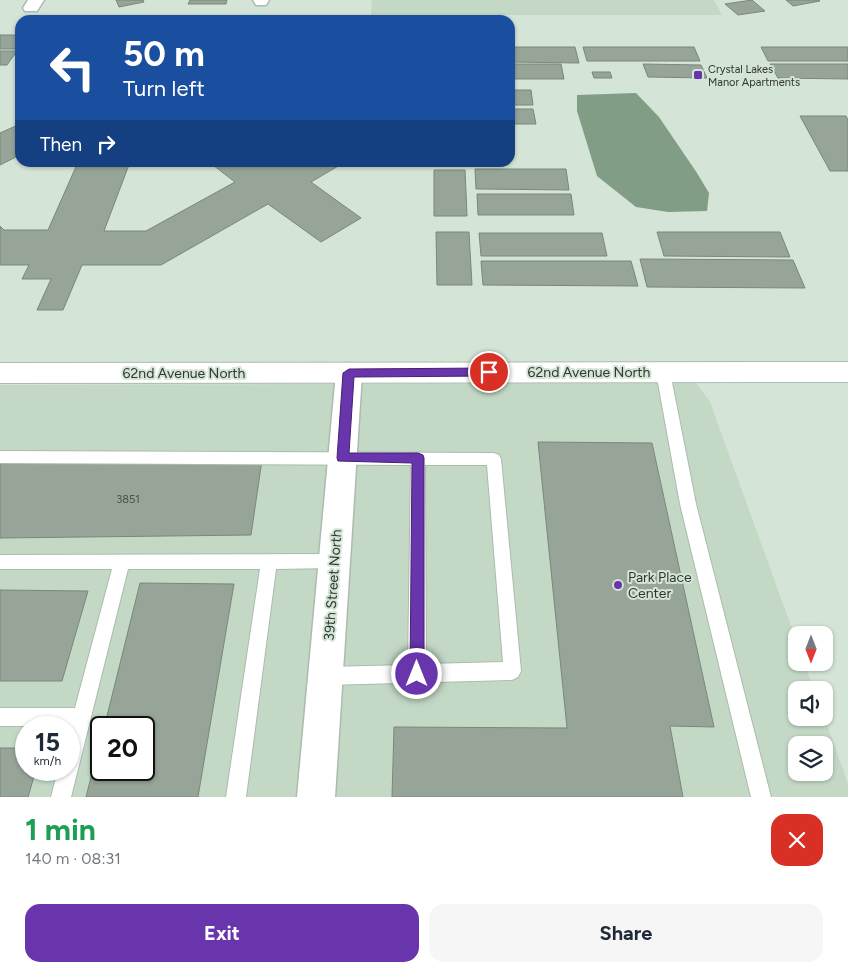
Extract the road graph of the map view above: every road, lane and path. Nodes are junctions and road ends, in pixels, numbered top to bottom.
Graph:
1 (663, 372) junction
2 (848, 372) edge
3 (349, 373) junction
4 (0, 374) edge
5 (0, 456) edge
6 (343, 458) junction
7 (418, 458) junction
8 (0, 562) edge
9 (122, 562) junction
10 (270, 562) junction
11 (334, 562) junction
12 (417, 674) junction
13 (326, 676) junction
14 (0, 717) edge
15 (81, 717) junction
16 (80, 721) edge
17 (65, 781) edge
18 (61, 797) edge
19 (236, 797) edge
20 (316, 797) edge
21 (761, 797) edge

1 - 2 street, 62nd Avenue North
1 - 3 street, 62nd Avenue North
1 - 21 lane
3 - 4 street, 62nd Avenue North
3 - 6 street, 39th Street North
5 - 6 lane
6 - 7 lane
6 - 11 street, 39th Street North
7 - 12 lane
7 - 12 lane
8 - 9 lane
9 - 10 lane
9 - 15 lane
10 - 11 lane
10 - 19 lane
11 - 13 street, 39th Street North
12 - 13 lane
13 - 20 street, 39th Street North
14 - 15 lane
15 - 16 lane
17 - 18 lane

